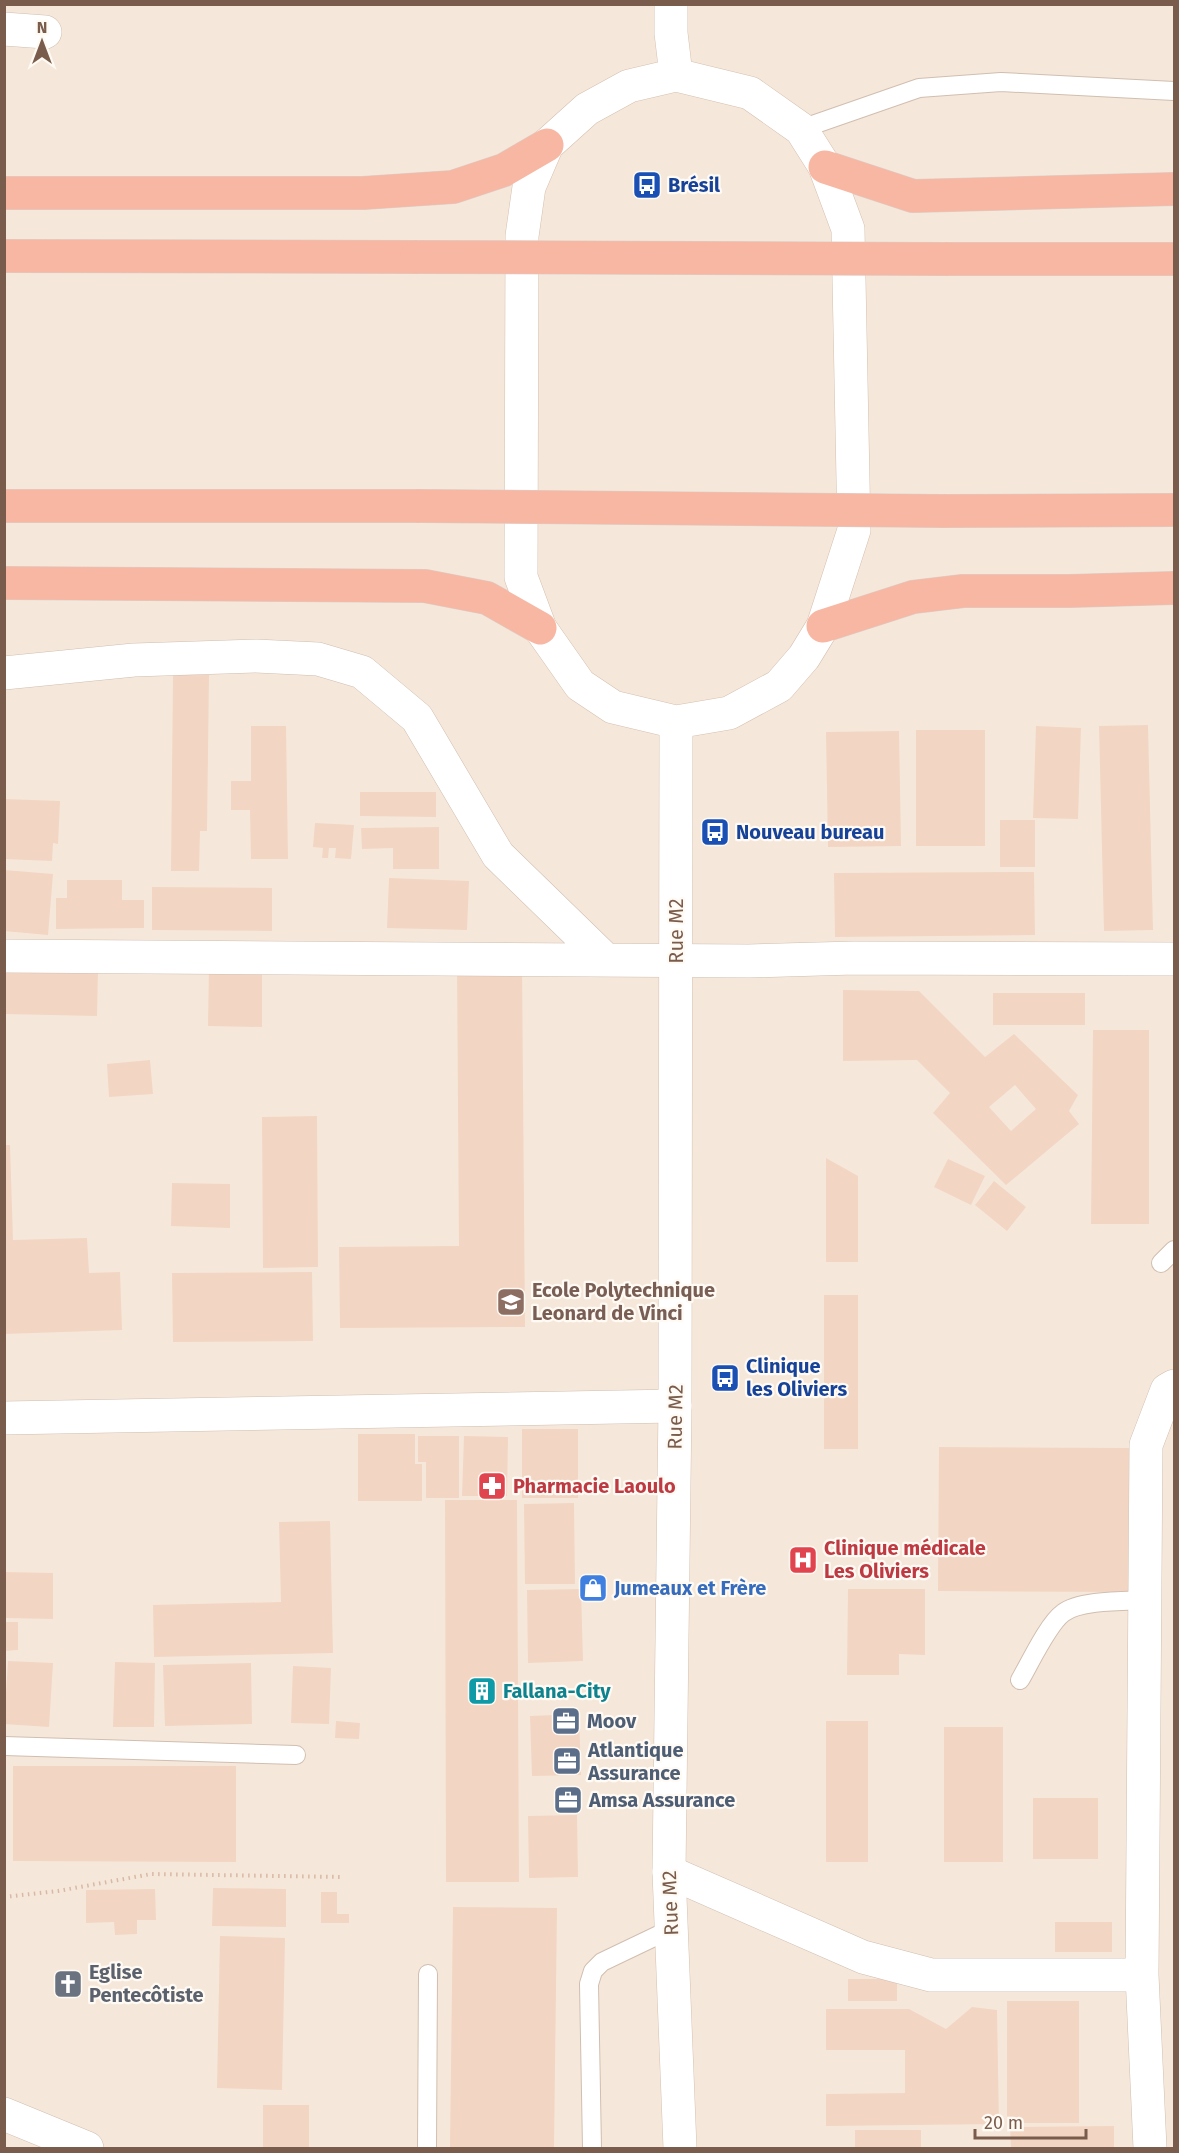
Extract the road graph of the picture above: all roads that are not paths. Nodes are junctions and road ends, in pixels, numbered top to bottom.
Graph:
1 (671, 4) edge
2 (4, 29) edge
3 (45, 32) dead end
4 (676, 75) junction
5 (1174, 91) edge
6 (801, 129) junction
7 (547, 144) junction
8 (825, 167) junction
9 (1174, 189) edge
10 (4, 193) edge
11 (4, 256) edge
12 (1174, 259) edge
13 (4, 506) edge
14 (1174, 510) edge
15 (4, 583) edge
16 (1174, 588) edge
17 (823, 626) junction
18 (540, 628) junction
19 (4, 673) edge
20 (676, 722) junction
21 (4, 956) edge
22 (1174, 959) edge
23 (606, 960) junction
24 (676, 960) junction
25 (1174, 1386) edge
26 (675, 1406) junction
27 (4, 1418) edge
28 (1145, 1600) junction
29 (1020, 1680) dead end
30 (4, 1746) edge
31 (296, 1755) dead end
32 (669, 1872) junction
33 (671, 1929) junction
34 (428, 1974) dead end
35 (1142, 1975) junction
36 (4, 2114) edge
37 (87, 2148) edge
38 (427, 2148) edge
39 (592, 2148) edge
40 (680, 2148) edge
41 (1150, 2148) edge

1 - 4 street
2 - 3 street
4 - 6 street
4 - 7 street
5 - 6 lane
6 - 8 street
7 - 10 highway
7 - 18 street
8 - 9 highway
8 - 17 street
11 - 12 highway, bridge
13 - 14 highway, bridge
15 - 18 highway
16 - 17 highway
17 - 20 street
18 - 20 street
19 - 23 street
20 - 24 street, Rue M2
21 - 23 street
22 - 24 street
23 - 24 street
24 - 26 street, Rue M2
25 - 28 street
26 - 27 street
26 - 32 street, Rue M2
28 - 29 lane
28 - 35 street
30 - 31 lane
32 - 33 street, Rue M2
32 - 35 street
33 - 39 lane
33 - 40 street, Rue M2
34 - 38 lane
35 - 41 street
36 - 37 street

